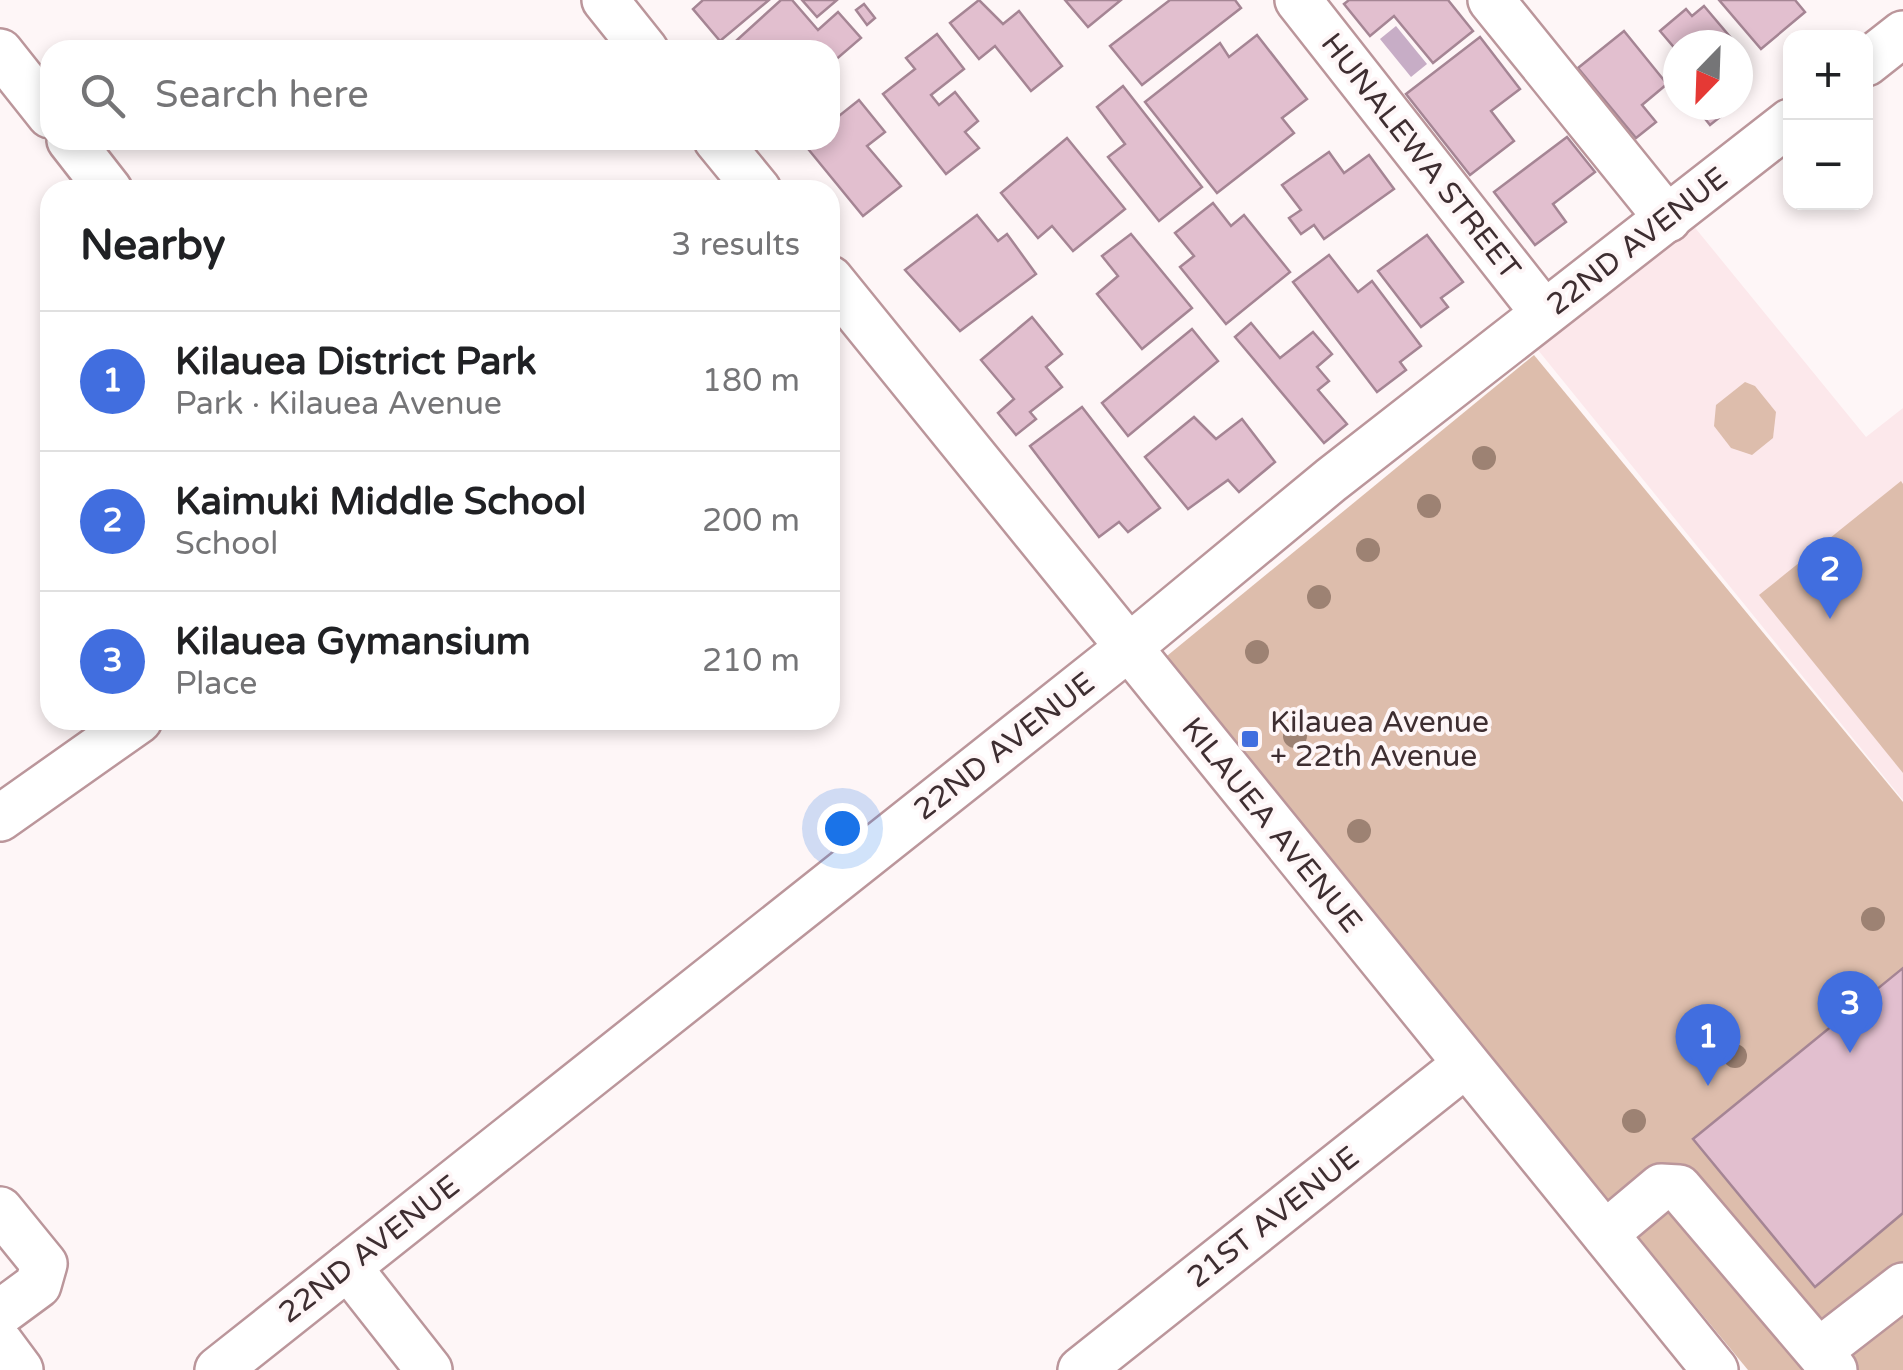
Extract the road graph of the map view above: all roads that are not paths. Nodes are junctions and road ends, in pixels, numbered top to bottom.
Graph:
1 (604, 0) edge
2 (1298, 0) edge
3 (1491, 0) edge
4 (1903, 34) edge
5 (637, 40) edge
6 (0, 52) edge
7 (1873, 58) edge
8 (40, 102) edge
9 (1783, 128) edge
10 (78, 150) edge
11 (726, 150) edge
12 (102, 180) edge
13 (750, 180) edge
14 (1668, 219) junction
15 (840, 291) edge
16 (1544, 313) junction
17 (1128, 648) junction
18 (125, 730) edge
19 (0, 818) edge
20 (1466, 1064) junction
21 (0, 1210) edge
22 (1604, 1234) junction
23 (348, 1266) junction
24 (1903, 1286) edge
25 (0, 1314) edge
26 (0, 1343) edge
27 (1827, 1361) edge
28 (20, 1370) edge
29 (218, 1370) edge
30 (429, 1370) edge
31 (1080, 1370) edge
32 (1715, 1370) edge

1 - 5 street
2 - 16 street, HUNALEWA STREET
3 - 14 street
4 - 7 street
6 - 8 street
9 - 14 street, 22ND AVENUE
10 - 12 street
11 - 13 street
14 - 16 street, 22ND AVENUE
15 - 17 street, KILAUEA AVENUE
16 - 17 street, 22ND AVENUE
17 - 20 street, KILAUEA AVENUE
17 - 23 street, 22ND AVENUE
18 - 19 street
20 - 22 street, KILAUEA AVENUE
20 - 31 street, 21ST AVENUE
21 - 25 street
22 - 27 street
22 - 32 street, KILAUEA AVENUE
23 - 29 street, 22ND AVENUE
23 - 30 street
24 - 27 street
26 - 28 street

